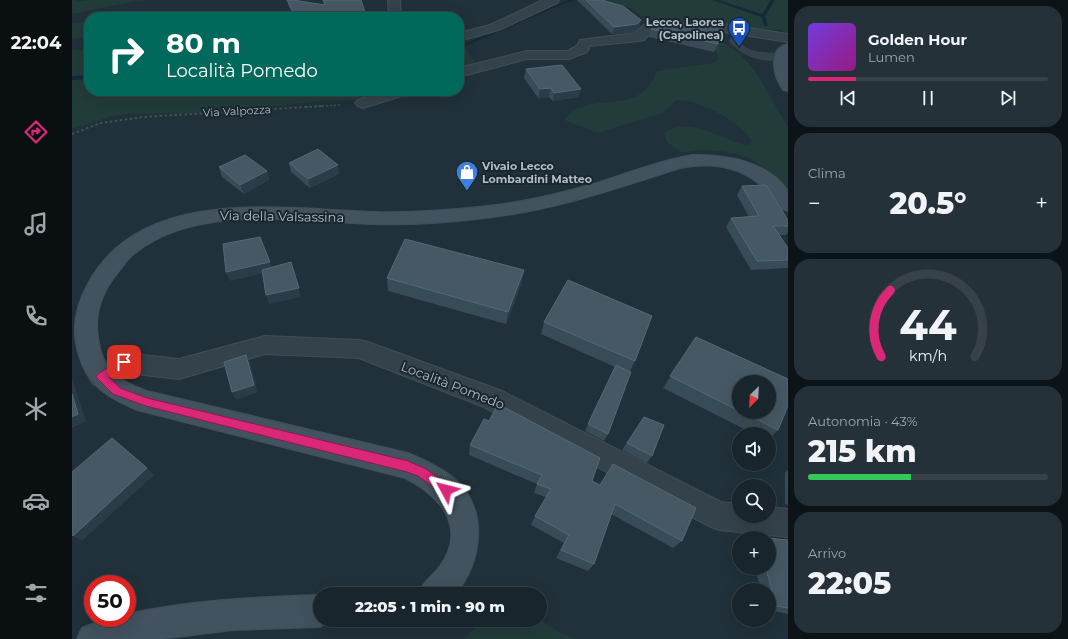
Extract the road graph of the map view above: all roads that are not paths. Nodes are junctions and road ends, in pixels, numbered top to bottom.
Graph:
1 (394, 0) edge
2 (553, 0) edge
3 (395, 12) edge
4 (638, 19) edge
5 (649, 28) junction
6 (752, 32) junction
7 (464, 36) edge
8 (788, 38) edge
9 (785, 53) edge
10 (464, 71) edge
11 (788, 88) edge
12 (388, 96) edge
13 (364, 104) road end
14 (788, 206) edge
15 (79, 323) edge
16 (101, 377) junction
17 (788, 523) edge
18 (442, 587) edge
19 (313, 611) edge
20 (93, 639) edge

1 - 3 street
2 - 7 street
4 - 5 street
5 - 6 street
5 - 10 street
6 - 8 street
6 - 9 lane
9 - 11 main road
12 - 13 street
14 - 15 main road, Via della Valsassina
15 - 16 main road, Via della Valsassina
16 - 17 street, Località Pomedo
16 - 18 main road, Via della Valsassina
19 - 20 main road

